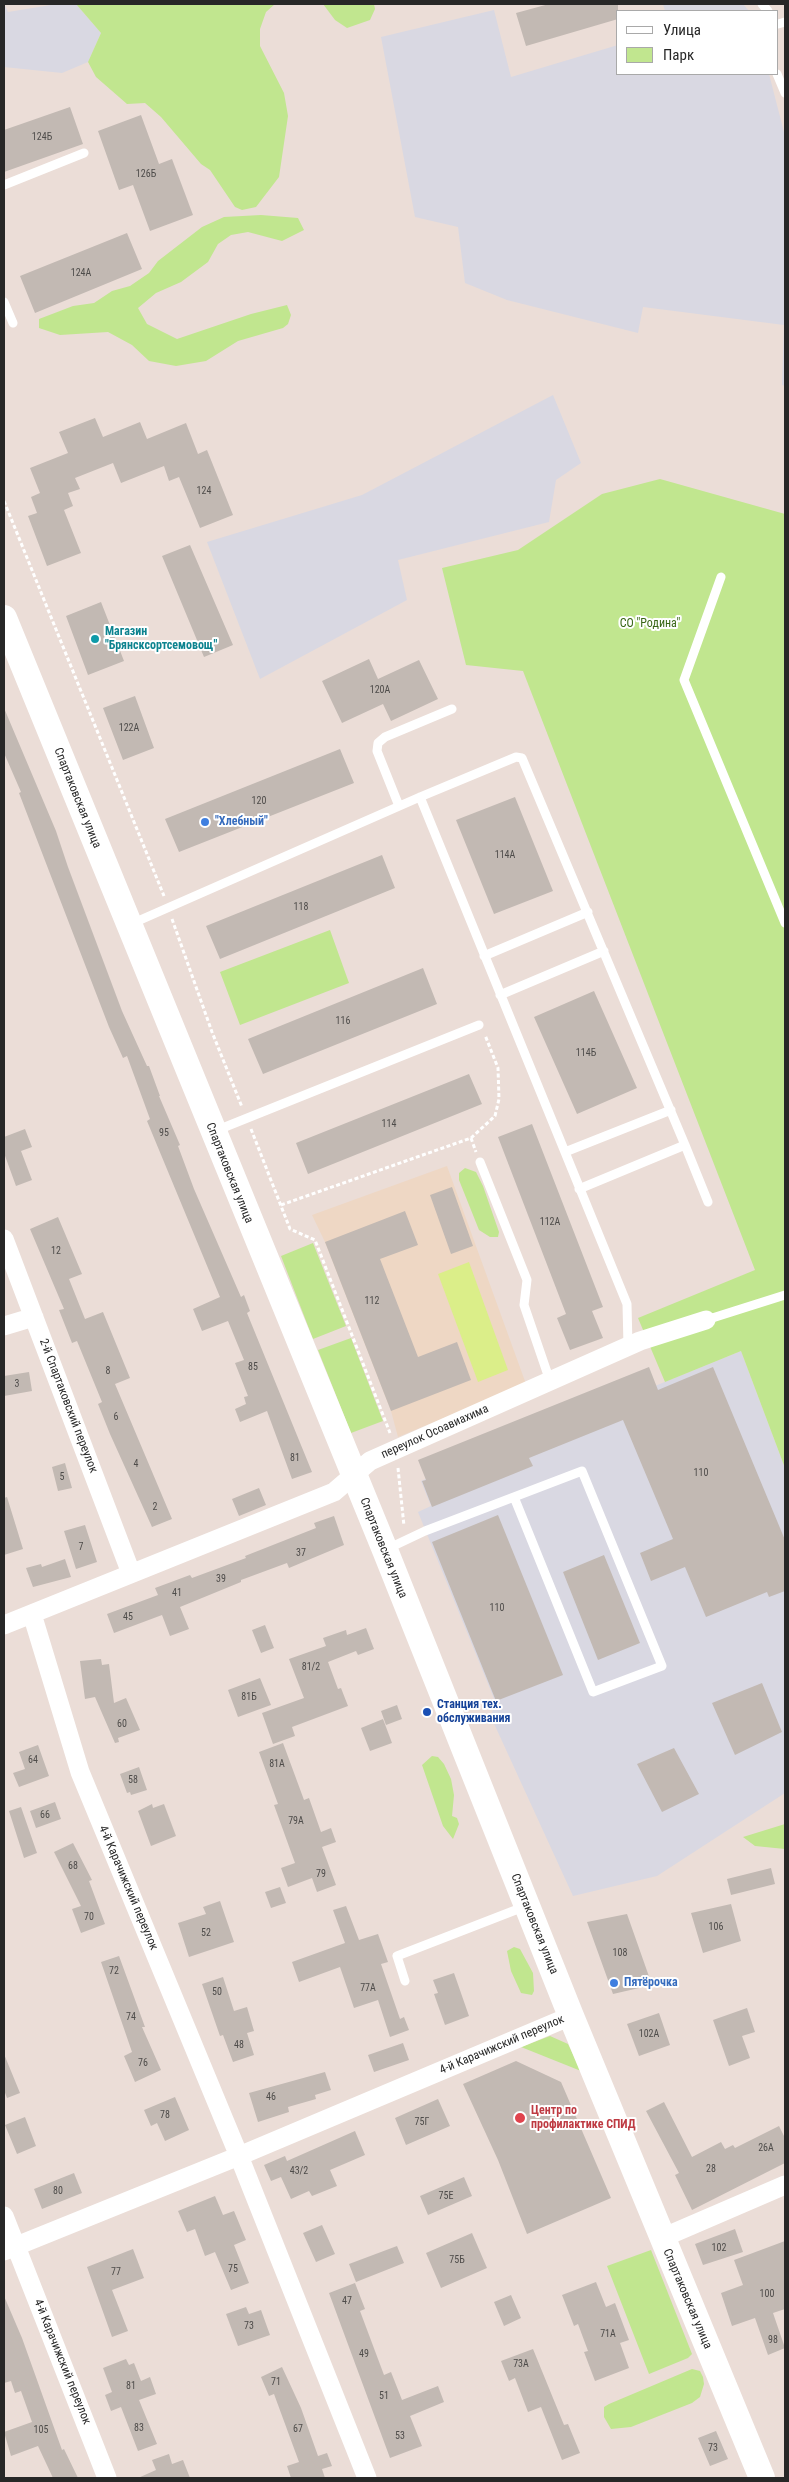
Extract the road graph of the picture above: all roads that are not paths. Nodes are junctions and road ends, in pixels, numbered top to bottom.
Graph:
1 (777, 75) edge
2 (785, 93) edge
3 (84, 153) dead end
4 (4, 185) edge
5 (4, 302) edge
6 (12, 323) dead end
7 (721, 577) dead end
8 (4, 618) edge
9 (452, 709) dead end
10 (420, 797) junction
11 (399, 806) junction
12 (588, 912) junction
13 (785, 923) edge
14 (128, 925) junction
15 (604, 951) junction
16 (484, 956) junction
17 (500, 995) junction
18 (480, 1025) road end
19 (671, 1110) junction
20 (213, 1132) junction
21 (685, 1144) junction
22 (565, 1152) junction
23 (480, 1162) road end
24 (579, 1189) junction
25 (708, 1202) dead end
26 (4, 1239) edge
27 (785, 1294) edge
28 (34, 1317) junction
29 (706, 1320) joint
30 (4, 1326) edge
31 (628, 1347) junction
32 (550, 1382) junction
33 (355, 1476) junction
34 (514, 1496) junction
35 (385, 1550) junction
36 (131, 1573) junction
37 (32, 1614) junction
38 (4, 1624) edge
39 (528, 1905) junction
40 (405, 1981) dead end
41 (571, 2016) junction
42 (239, 2156) junction
43 (785, 2185) edge
44 (4, 2216) edge
45 (662, 2238) junction
46 (10, 2249) edge
47 (107, 2478) edge
48 (367, 2478) edge
49 (762, 2478) edge

1 - 2 lane
3 - 4 lane
5 - 6 lane
7 - 13 lane
8 - 14 street, Спартаковская улица
9 - 11 lane
10 - 11 lane
10 - 12 lane
10 - 16 lane
11 - 14 lane
12 - 15 lane
12 - 16 lane
14 - 20 street, Спартаковская улица
15 - 17 lane
15 - 19 lane
16 - 17 lane
17 - 22 lane
18 - 20 lane
19 - 21 lane
19 - 22 lane
20 - 33 street, Спартаковская улица
21 - 24 lane
21 - 25 lane
22 - 24 lane
23 - 32 lane
24 - 31 lane
26 - 28 street, 2-й Спартаковский переулок
27 - 29 lane
28 - 30 street
28 - 36 street, 2-й Спартаковский переулок
29 - 31 street, переулок Осоавиахима
31 - 32 street, переулок Осоавиахима
32 - 33 street, переулок Осоавиахима
33 - 35 street, Спартаковская улица
33 - 36 street, переулок Осоавиахима
34 - 34 lane
34 - 35 lane
35 - 39 street, Спартаковская улица
36 - 37 street, переулок Осоавиахима
37 - 38 street, переулок Осоавиахима
37 - 42 street, 4-й Карачижский переулок
39 - 40 lane
39 - 41 street, Спартаковская улица
41 - 42 street, 4-й Карачижский переулок
41 - 45 street, Спартаковская улица
42 - 46 street, 4-й Карачижский переулок
42 - 48 street, 4-й Карачижский переулок
43 - 45 street
44 - 46 street, 4-й Карачижский переулок
45 - 49 street, Спартаковская улица
46 - 47 street, 4-й Карачижский переулок

